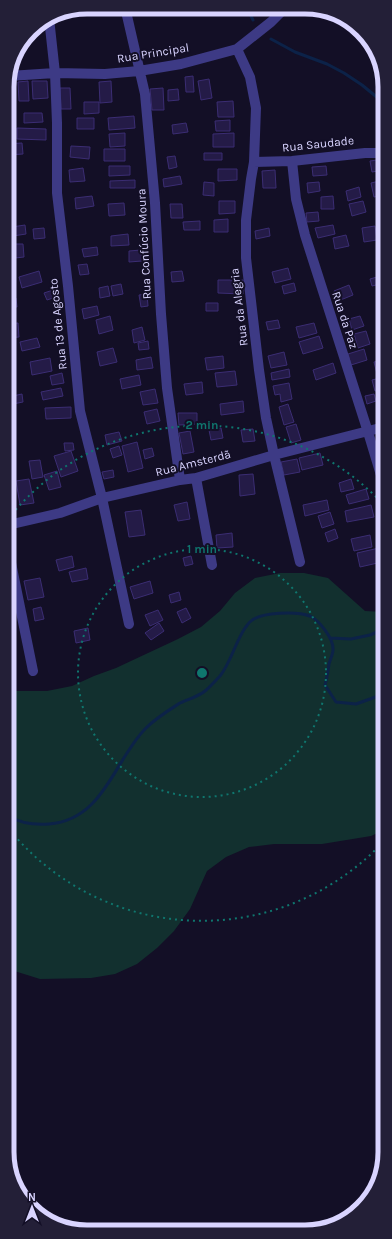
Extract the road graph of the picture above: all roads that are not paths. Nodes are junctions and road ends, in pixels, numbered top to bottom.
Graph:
1 (127, 14) edge
2 (279, 14) edge
3 (50, 24) edge
4 (237, 49) junction
5 (139, 71) junction
6 (55, 73) junction
7 (15, 76) edge
8 (378, 153) edge
9 (292, 161) junction
10 (254, 162) junction
11 (378, 429) edge
12 (368, 432) junction
13 (274, 455) junction
14 (378, 465) edge
15 (196, 478) junction
16 (180, 480) junction
17 (102, 498) junction
18 (14, 524) edge
19 (300, 562) dead end
20 (212, 565) dead end
21 (14, 578) edge
22 (129, 624) dead end
23 (33, 671) dead end

1 - 5 street, Rua Confúcio Moura
2 - 4 street, Rua Principal
3 - 6 street, Rua 13 de Agosto
4 - 5 street, Rua Principal
4 - 10 street, Rua da Alegria
5 - 6 street, Rua Principal
5 - 16 street, Rua Confúcio Moura
6 - 7 street, Rua Principal
6 - 17 street, Rua 13 de Agosto
8 - 9 street, Rua Saudade
9 - 10 street, Rua Saudade
9 - 12 street, Rua da Paz
10 - 13 street, Rua da Alegria
11 - 12 street, Rua Amsterdã
12 - 13 street, Rua Amsterdã
12 - 14 street, Rua da Paz
13 - 15 street, Rua Amsterdã
13 - 19 street, Rua da Alegria
15 - 16 street, Rua Amsterdã
15 - 20 street
16 - 17 street, Rua Amsterdã
17 - 18 street, Rua Amsterdã
17 - 22 street, Rua 13 de Agosto
21 - 23 street

